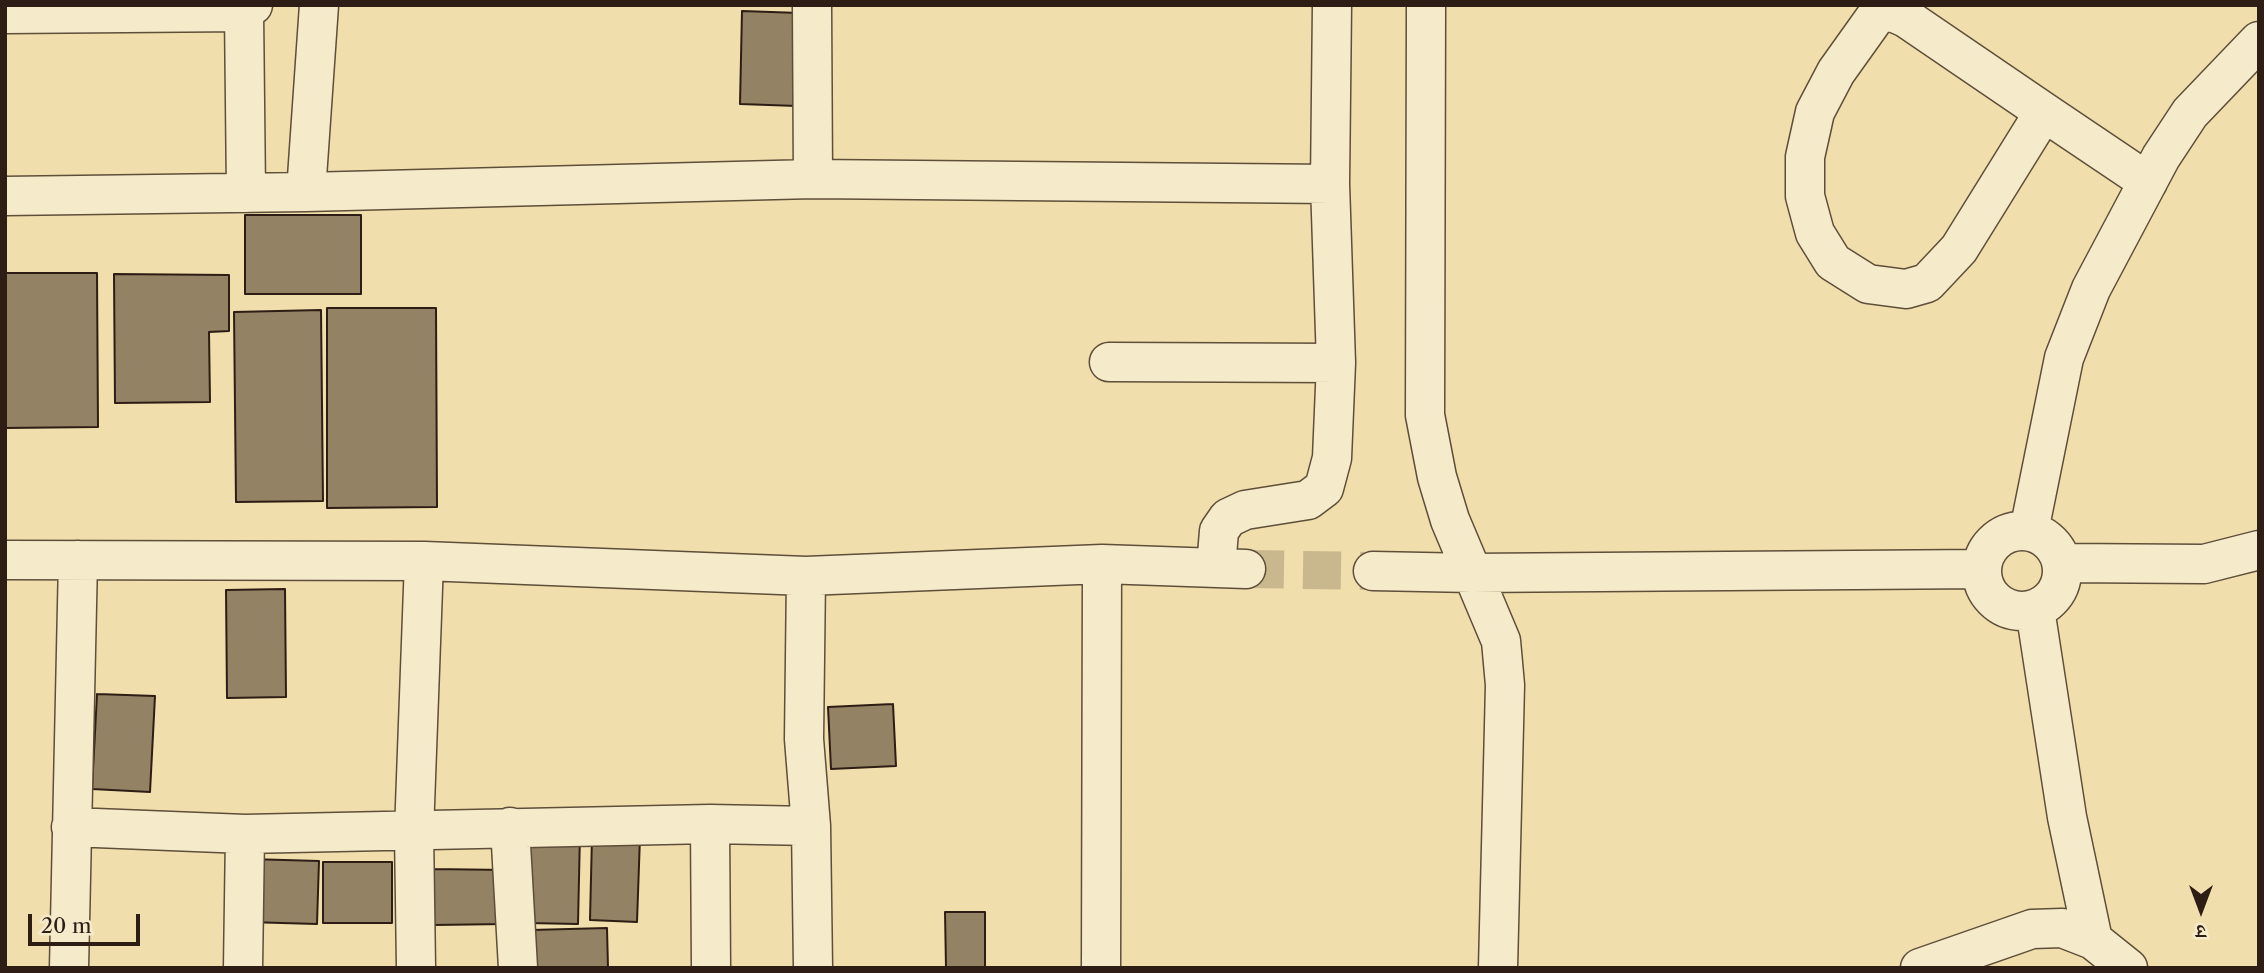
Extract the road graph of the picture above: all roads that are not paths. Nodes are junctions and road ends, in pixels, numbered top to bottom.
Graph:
1 (319, 5) edge
2 (812, 5) edge
3 (1332, 5) edge
4 (1426, 5) edge
5 (95, 9) edge
6 (249, 9) edge
7 (5, 14) edge
8 (2259, 41) edge
9 (2044, 112) junction
10 (813, 179) junction
11 (2148, 182) junction
12 (1330, 184) junction
13 (306, 192) junction
14 (246, 193) junction
15 (5, 197) edge
16 (1109, 362) dead end
17 (1336, 363) junction
18 (2029, 531) junction
19 (2255, 558) edge
20 (78, 559) junction
21 (5, 560) edge
22 (424, 561) junction
23 (2063, 563) junction
24 (1102, 565) junction
25 (1982, 569) junction
26 (1373, 571) tunnel mouth
27 (1472, 573) junction
28 (806, 576) junction
29 (2035, 610) junction
30 (710, 824) junction
31 (811, 826) junction
32 (71, 827) junction
33 (510, 827) junction
34 (414, 832) junction
35 (245, 834) junction
36 (2093, 940) junction
37 (69, 968) edge
38 (243, 968) edge
39 (416, 968) edge
40 (518, 968) edge
41 (711, 968) edge
42 (813, 968) edge
43 (1101, 968) edge
44 (1498, 968) edge
45 (1920, 968) edge
46 (2127, 968) edge

1 - 13 street
2 - 10 street
3 - 12 street
4 - 27 street
5 - 6 street
5 - 7 street
6 - 14 street
8 - 11 street
9 - 9 street
9 - 11 street
10 - 12 street
10 - 13 street
11 - 18 street
12 - 17 street
13 - 14 street
14 - 15 street
16 - 17 street
17 - 24 street
18 - 23 street
18 - 25 street
19 - 23 street
20 - 21 street
20 - 22 street
20 - 32 street
22 - 28 street
22 - 34 street
23 - 29 street
24 - 28 street
24 - 43 street
25 - 27 street
25 - 29 street
26 - 27 street
27 - 44 street
28 - 31 street
29 - 36 street
30 - 31 street
30 - 33 street
30 - 41 street
31 - 42 street
32 - 35 street
32 - 37 street
33 - 34 street
33 - 40 street
34 - 35 street
34 - 39 street
35 - 38 street
36 - 45 street
36 - 46 street

